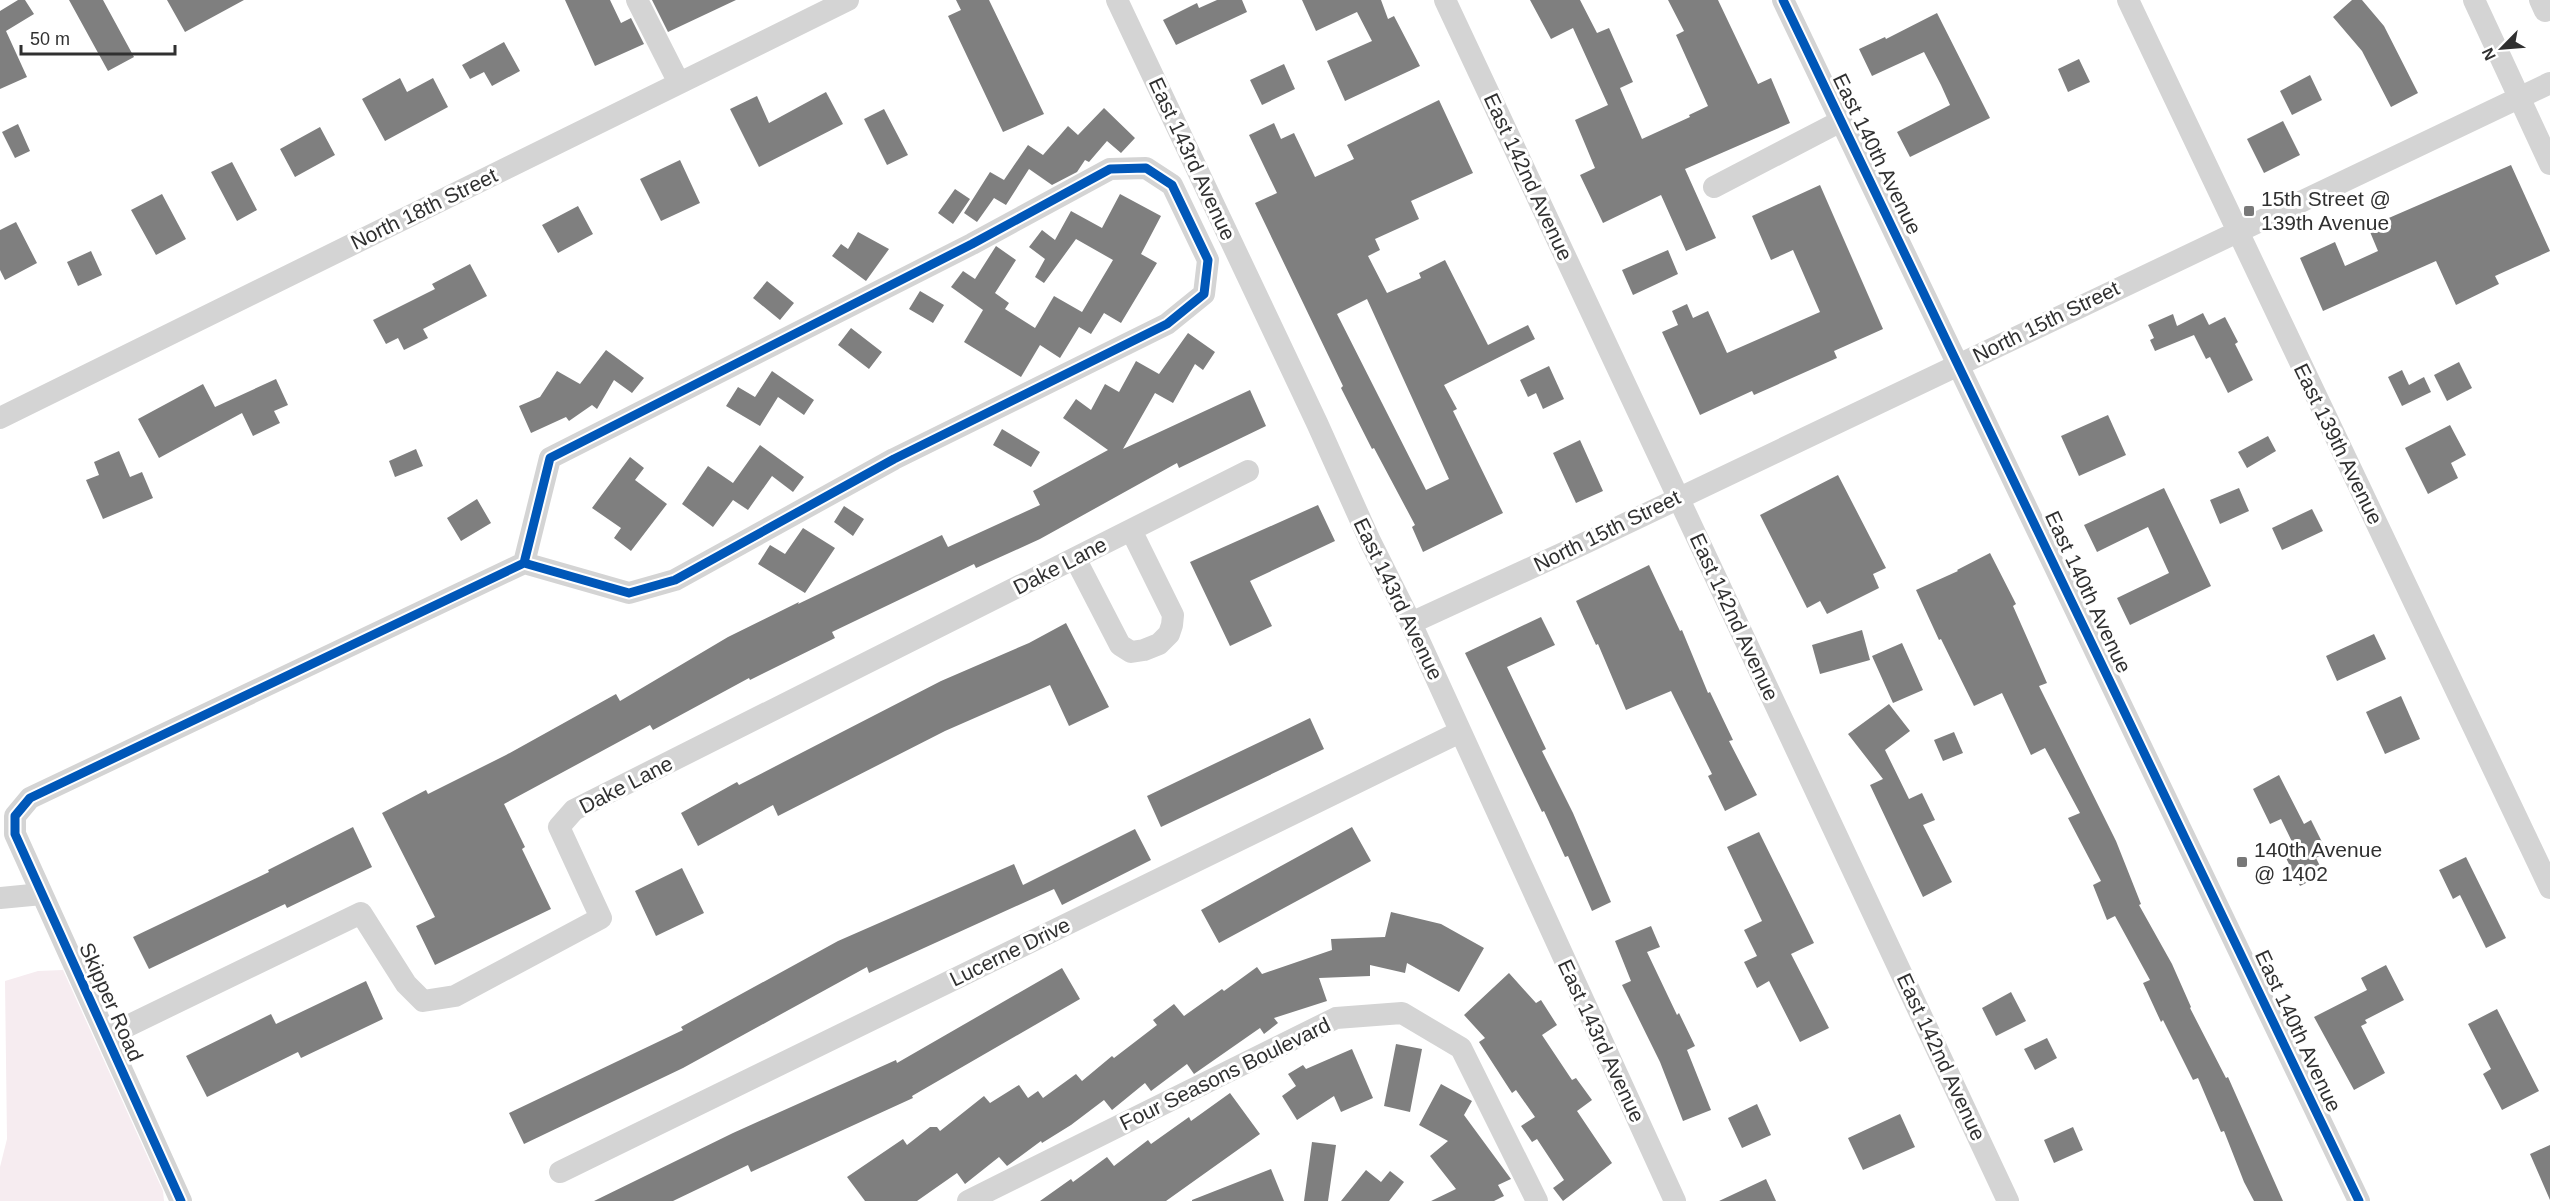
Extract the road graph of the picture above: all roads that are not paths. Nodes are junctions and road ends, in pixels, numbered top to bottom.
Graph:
1 (637, 0) edge
2 (848, 0) edge
3 (1117, 0) edge
4 (1445, 0) edge
5 (1784, 0) edge
6 (2128, 0) edge
7 (2474, 0) edge
8 (2540, 0) edge
9 (2550, 8) edge
10 (679, 83) junction
11 (2550, 83) edge
12 (2520, 98) junction
13 (1841, 121) junction
14 (2550, 164) edge
15 (1714, 187) dead end
16 (2236, 231) junction
17 (1959, 363) junction
18 (0, 418) edge
19 (1248, 471) dead end
20 (1678, 497) junction
21 (1131, 530) junction
22 (1076, 558) junction
23 (524, 563) junction
24 (1411, 623) junction
25 (1460, 732) junction
26 (2550, 888) edge
27 (42, 894) junction
28 (0, 898) edge
29 (106, 1036) junction
30 (560, 1172) dead end
31 (181, 1201) edge
32 (968, 1201) edge
33 (1537, 1201) edge
34 (1675, 1201) edge
35 (2008, 1201) edge
36 (2359, 1201) edge

1 - 10 street
2 - 10 street, North 18th Street
3 - 24 street, East 143rd Avenue
4 - 20 street, East 142nd Avenue
5 - 13 street, East 140th Avenue
6 - 16 street, East 139th Avenue
7 - 12 street
8 - 9 street
10 - 18 street, North 18th Street
11 - 12 street, North 15th Street
12 - 14 street
12 - 16 street, North 15th Street
13 - 15 street
13 - 17 street, East 140th Avenue
16 - 17 street, North 15th Street
16 - 26 street, East 139th Avenue
17 - 20 street, North 15th Street
17 - 36 street, East 140th Avenue
19 - 21 street, Dake Lane
20 - 24 street, North 15th Street
20 - 35 street, East 142nd Avenue
21 - 22 street, Dake Lane
21 - 22 street
22 - 29 street, Dake Lane
23 - 23 street
23 - 27 street, Skipper Road
24 - 25 street, East 143rd Avenue
25 - 30 street, Lucerne Drive
25 - 34 street, East 143rd Avenue
27 - 28 street
27 - 29 street, Skipper Road
29 - 31 street, Skipper Road
32 - 33 street, Four Seasons Boulevard

